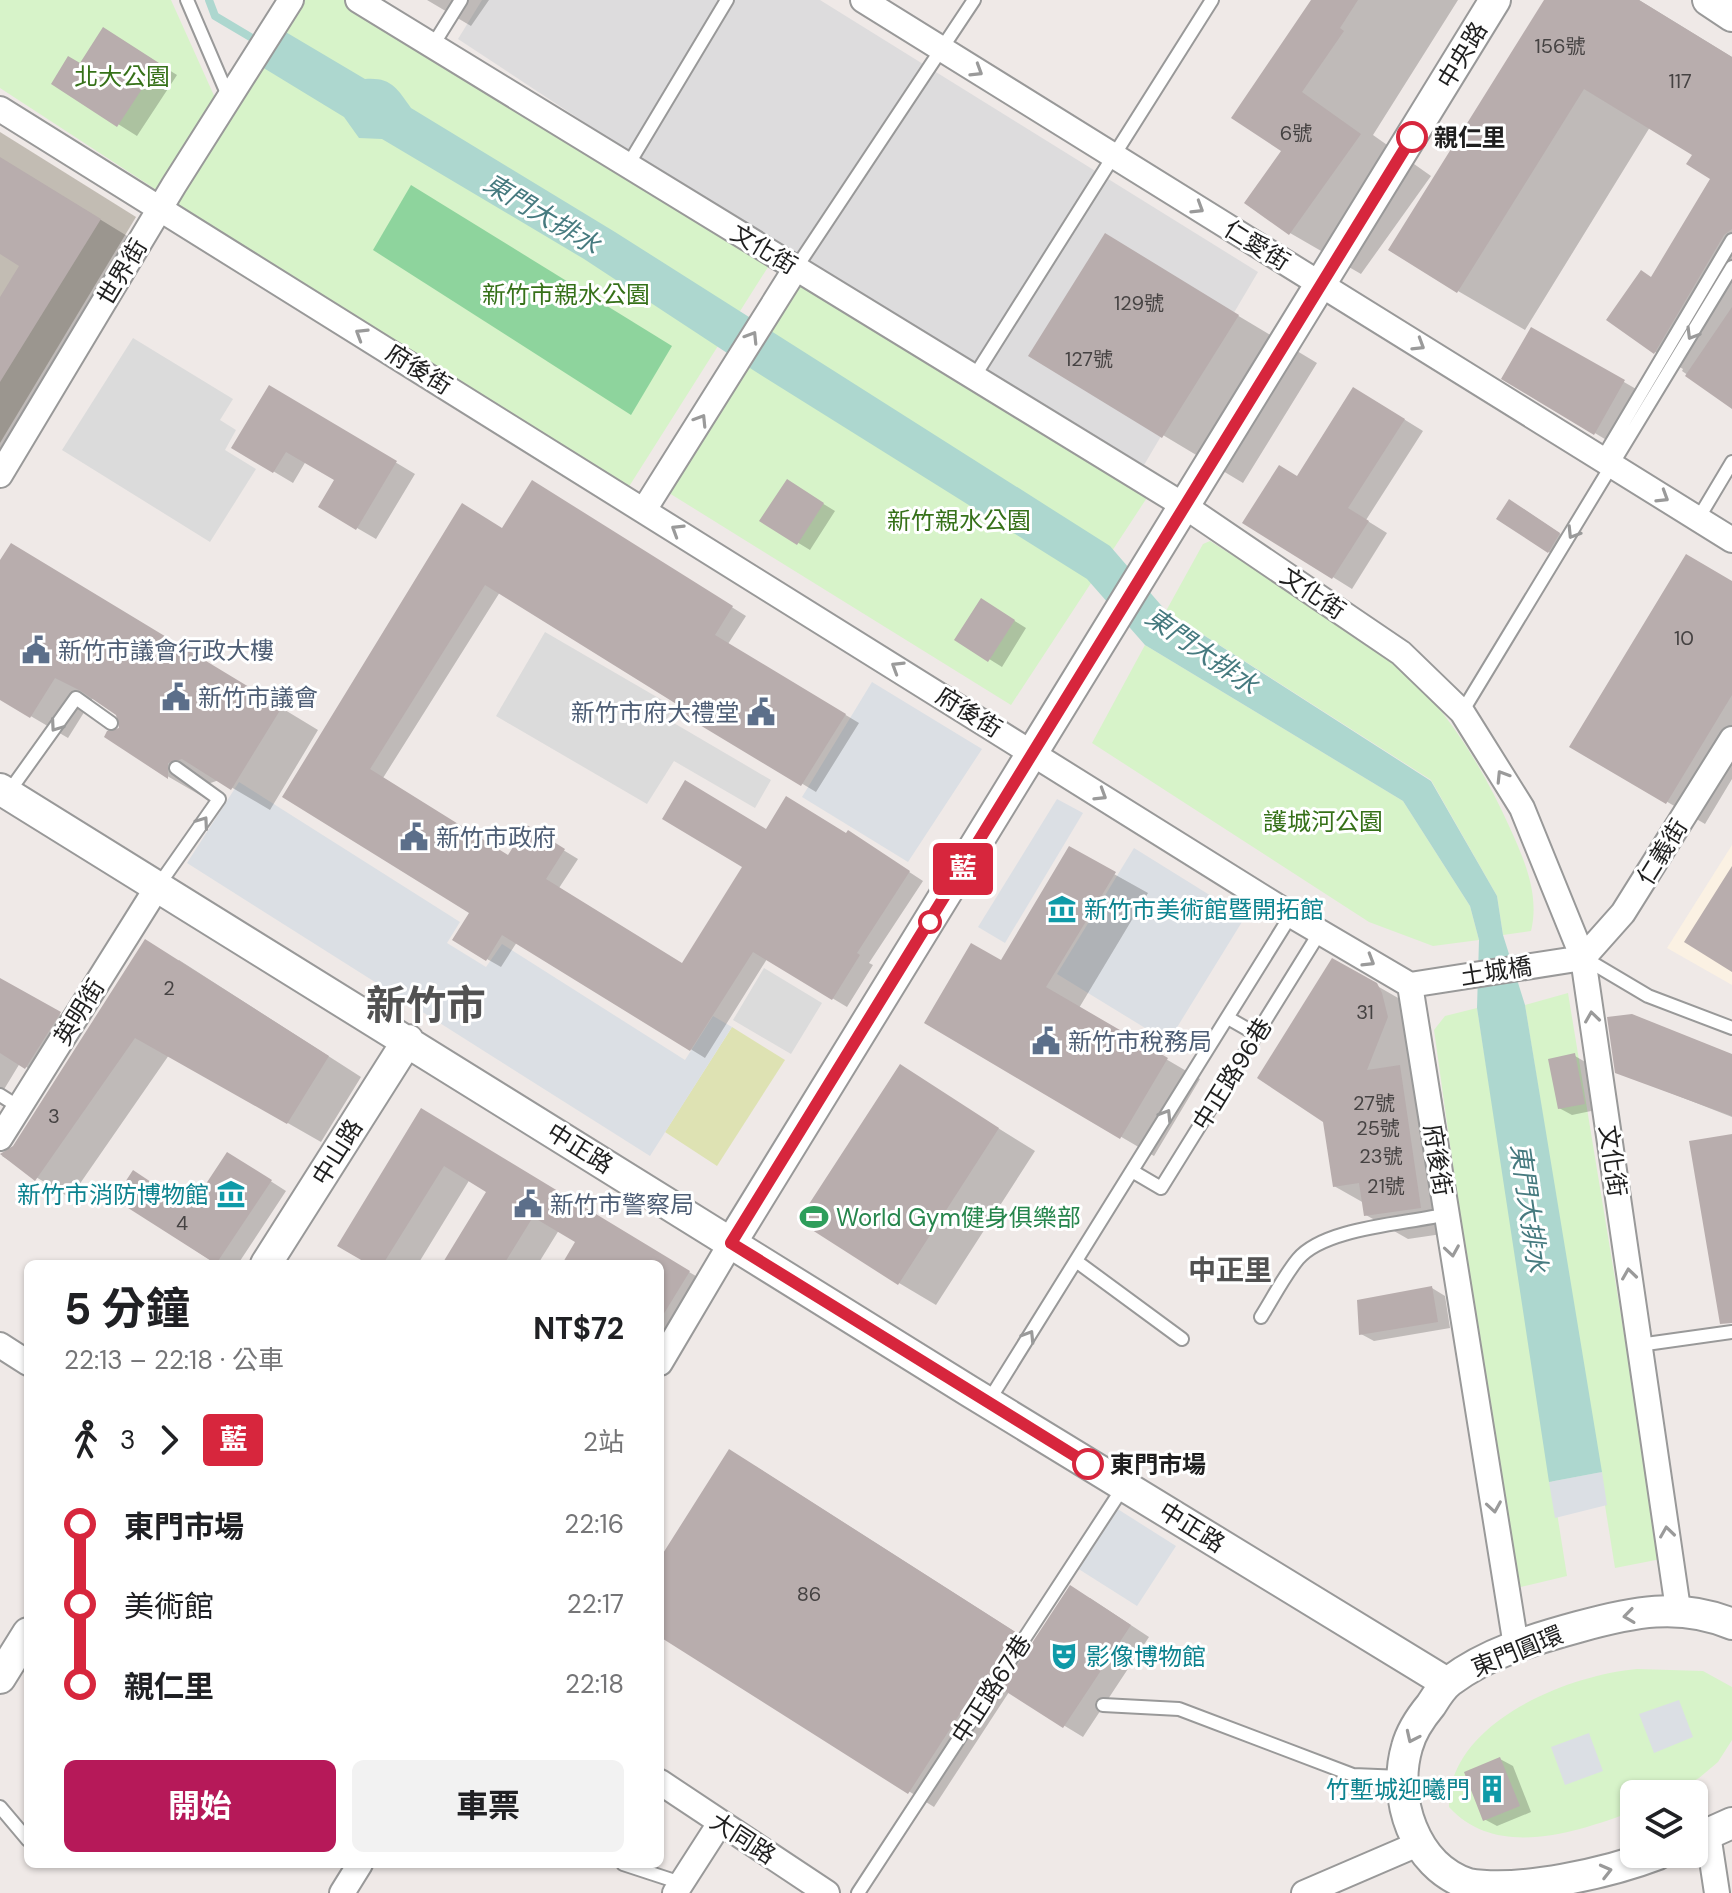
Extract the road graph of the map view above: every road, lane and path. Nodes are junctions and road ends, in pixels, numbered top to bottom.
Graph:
1 (187, 0) edge
2 (358, 0) edge
3 (461, 0) edge
4 (727, 0) edge
5 (863, 0) edge
6 (974, 0) edge
7 (1212, 0) edge
8 (1495, 0) edge
9 (1708, 0) edge
10 (287, 6) edge
11 (1732, 16) edge
12 (433, 45) junction
13 (942, 49) junction
14 (229, 98) junction
15 (0, 109) edge
16 (1114, 156) junction
17 (628, 165) junction
18 (160, 209) junction
19 (1732, 240) edge
20 (1732, 267) edge
21 (796, 268) junction
22 (1322, 285) junction
23 (974, 377) junction
24 (1732, 462) edge
25 (1608, 463) junction
26 (0, 475) edge
27 (1183, 505) junction
28 (644, 510) junction
29 (1698, 519) junction
30 (1732, 540) edge
31 (1462, 712) junction
32 (111, 723) dead end
33 (1732, 739) edge
34 (1035, 753) junction
35 (176, 768) dead end
36 (4, 791) edge
37 (158, 886) junction
38 (1291, 915) junction
39 (1320, 932) junction
40 (1583, 958) junction
41 (1410, 985) junction
42 (1228, 1018) junction
43 (1732, 1028) edge
44 (1256, 1034) junction
45 (408, 1040) junction
46 (10, 1101) edge
47 (0, 1138) edge
48 (1132, 1171) junction
49 (1447, 1214) junction
50 (731, 1243) junction
51 (269, 1260) edge
52 (1076, 1261) junction
53 (1261, 1317) dead end
54 (1732, 1332) edge
55 (1182, 1339) dead end
56 (0, 1345) edge
57 (1639, 1345) junction
58 (664, 1356) edge
59 (24, 1360) edge
60 (988, 1402) junction
61 (1124, 1486) junction
62 (1678, 1609) junction
63 (1732, 1624) edge
64 (24, 1639) edge
65 (1516, 1646) junction
66 (0, 1678) edge
67 (1447, 1683) junction
68 (1103, 1705) dead end
69 (1402, 1777) junction
70 (664, 1785) edge
71 (0, 1807) edge
72 (720, 1823) junction
73 (1711, 1832) edge
74 (24, 1835) edge
75 (1418, 1844) junction
76 (1620, 1867) edge
77 (358, 1868) edge
78 (632, 1868) edge
79 (678, 1888) edge
80 (1464, 1888) edge
81 (1558, 1888) edge
82 (342, 1893) edge
83 (827, 1893) edge
84 (858, 1893) edge
85 (1304, 1893) edge
86 (1717, 1893) edge

1 - 14 lane
2 - 12 street, 文化街
3 - 12 lane
4 - 17 lane
5 - 13 street, 仁愛街
6 - 13 lane
7 - 16 lane
8 - 22 street, 中央路
9 - 11 street
10 - 14 street, 世界街
12 - 17 street, 文化街
13 -> 16 street, 仁愛街
13 - 21 lane
14 - 18 street, 世界街
15 - 18 street, 府後街
16 -> 22 street, 仁愛街
16 - 23 lane
17 - 21 street, 文化街
18 - 26 street, 世界街
28 -> 18 street, 府後街
19 - 25 lane
20 -> 25 lane
21 - 23 street, 文化街
28 -> 21 street
22 -> 25 street, 仁愛街
22 - 27 street, 中央路
23 - 27 street, 文化街
24 - 29 lane
25 -> 29 street, 仁愛街
25 -> 31 lane
27 - 31 street, 文化街
27 - 34 street, 中央路
34 -> 28 street, 府後街
29 - 30 street, 仁愛街
40 -> 31 street, 文化街
32 -> 36 lane
33 - 40 street, 仁義街
34 -> 38 street, 府後街
34 - 50 street
37 -> 35 lane
36 - 37 street, 中正路
37 - 45 street, 中正路
37 - 46 street, 英明街
38 - 39 street, 府後街
38 - 42 lane, 中正路96巷
39 -> 41 street, 府後街
39 - 44 lane, 中正路96巷
40 - 41 street, 土城橋
40 - 43 lane
57 -> 40 street, 文化街
41 - 49 street, 府後街
42 - 44 lane
48 -> 42 lane, 中正路96巷
44 - 48 lane, 中正路96巷
45 - 50 street, 中正路
45 - 51 street, 中山路
46 - 47 street, 英明街
48 - 52 lane, 中正路96巷
49 - 53 lane
49 -> 65 street, 府後街
50 - 58 street
50 - 60 street, 中正路
52 - 55 lane
60 -> 52 lane, 中正路96巷
54 - 57 lane
56 - 59 street
62 -> 57 street, 文化街
60 - 61 street, 中正路
61 - 67 street, 中正路
61 - 84 lane, 中正路67巷
62 - 63 street, 東門圓環
62 -> 65 street, 東門圓環
64 - 66 street
65 - 67 street, 東門圓環
67 -> 69 street, 東門圓環
68 - 69 lane
69 - 75 street, 東門圓環
70 - 72 street, 大同路
71 - 74 lane
72 - 79 street
72 - 83 street, 大同路
73 - 86 street
75 - 80 street
75 - 85 street
81 -> 76 street
77 - 82 street
78 - 79 lane
80 - 81 street

